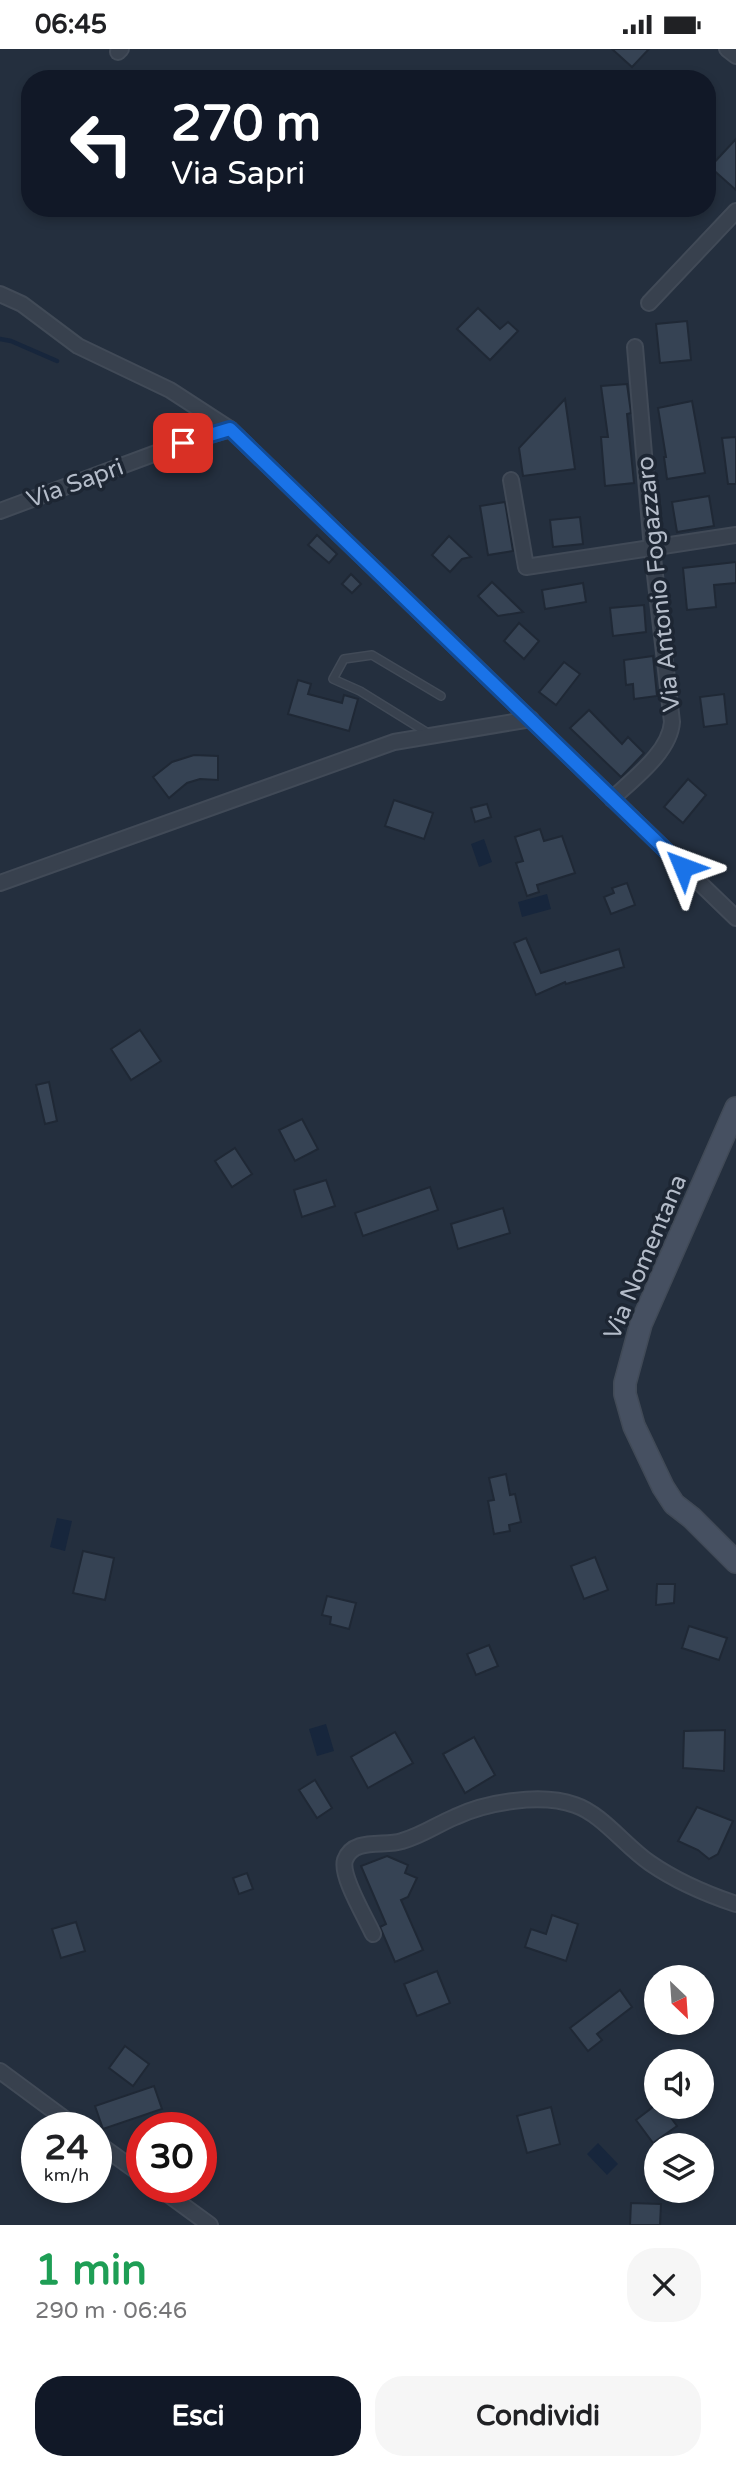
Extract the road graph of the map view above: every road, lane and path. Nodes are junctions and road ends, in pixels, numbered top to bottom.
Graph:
1 (727, 49) edge
2 (736, 56) edge
3 (736, 211) edge
4 (0, 294) edge
5 (649, 303) dead end
6 (635, 347) dead end
7 (230, 429) junction
8 (511, 479) dead end
9 (0, 511) edge
10 (736, 535) edge
11 (652, 549) junction
12 (441, 696) dead end
13 (531, 719) junction
14 (431, 734) junction
15 (612, 799) junction
16 (0, 883) edge
17 (736, 918) edge
18 (736, 1108) edge
19 (736, 1562) edge
20 (736, 1904) edge
21 (373, 1934) dead end
22 (0, 2071) edge
23 (55, 2112) edge
24 (179, 2203) edge
25 (209, 2225) edge

1 - 2 street
3 - 5 street
4 - 7 street
6 - 11 street, Via Antonio Fogazzaro
7 - 9 street, Via Sapri
7 - 13 street
8 - 11 street
10 - 11 street
11 - 15 street, Via Antonio Fogazzaro
12 - 14 lane
13 - 14 street
13 - 15 street
14 - 16 street
15 - 17 street
18 - 19 main road, Via Nomentana
20 - 21 street
22 - 23 street
24 - 25 street

